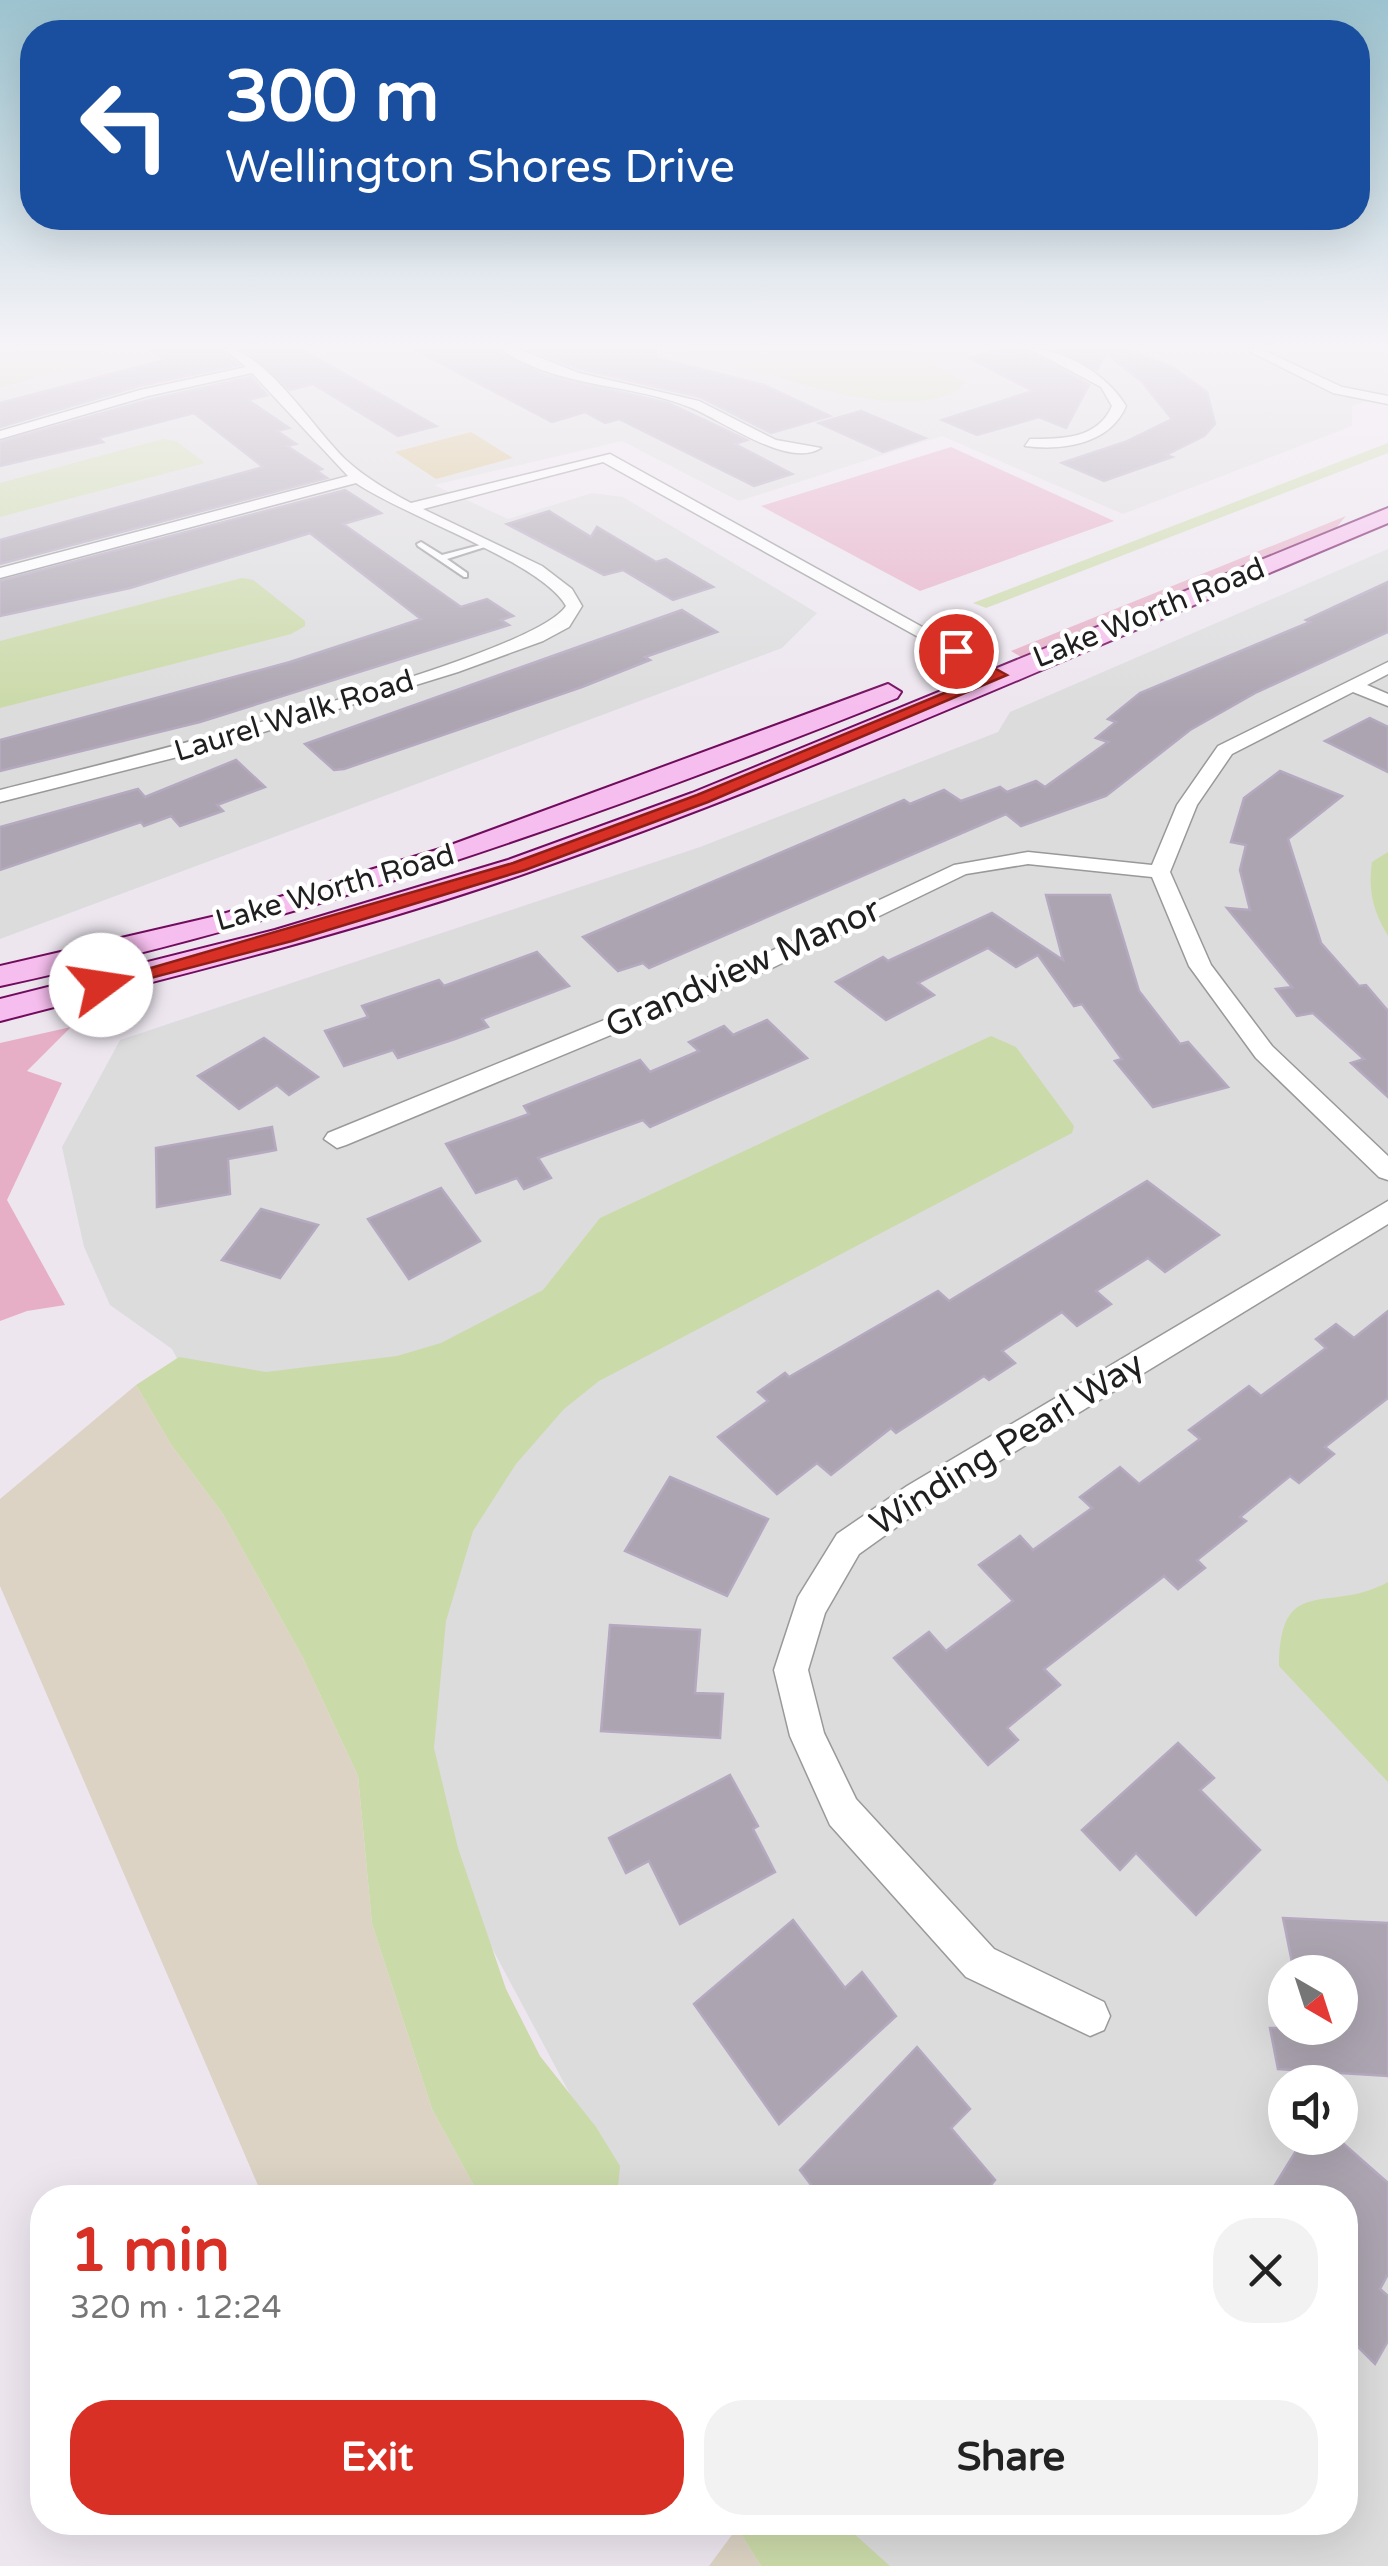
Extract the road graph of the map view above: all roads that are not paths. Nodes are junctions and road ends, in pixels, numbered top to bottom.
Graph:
1 (350, 469) edge
2 (560, 469) edge
3 (615, 469) edge
4 (358, 478) junction
5 (1388, 491) edge
6 (410, 508) junction
7 (1388, 515) edge
8 (454, 517) dead end
9 (436, 522) junction
10 (420, 544) dead end
11 (484, 546) junction
12 (440, 558) junction
13 (0, 573) edge
14 (464, 574) dead end
15 (970, 659) junction
16 (1388, 667) edge
17 (1000, 675) junction
18 (1353, 685) junction
19 (1388, 701) edge
20 (0, 796) edge
21 (1160, 872) junction
22 (0, 976) edge
23 (0, 1010) edge
24 (337, 1139) dead end
25 (1388, 1170) edge
26 (1388, 1211) edge
27 (1090, 2016) dead end

1 - 4 street
2 - 6 street
3 - 15 street
4 - 6 street
4 - 13 street
5 - 15 street, Lake Worth Road
6 - 9 street
7 - 17 street, Lake Worth Road
8 - 9 street
9 - 11 street
10 - 12 lane
11 - 12 lane
11 - 20 street, Laurel Walk Road
12 - 14 lane
15 - 17 street
15 - 22 street, Lake Worth Road
16 - 18 street
17 - 23 street, Lake Worth Road
18 - 19 street
18 - 21 street
21 - 24 street, Grandview Manor
21 - 25 street
26 - 27 street, Winding Pearl Way

